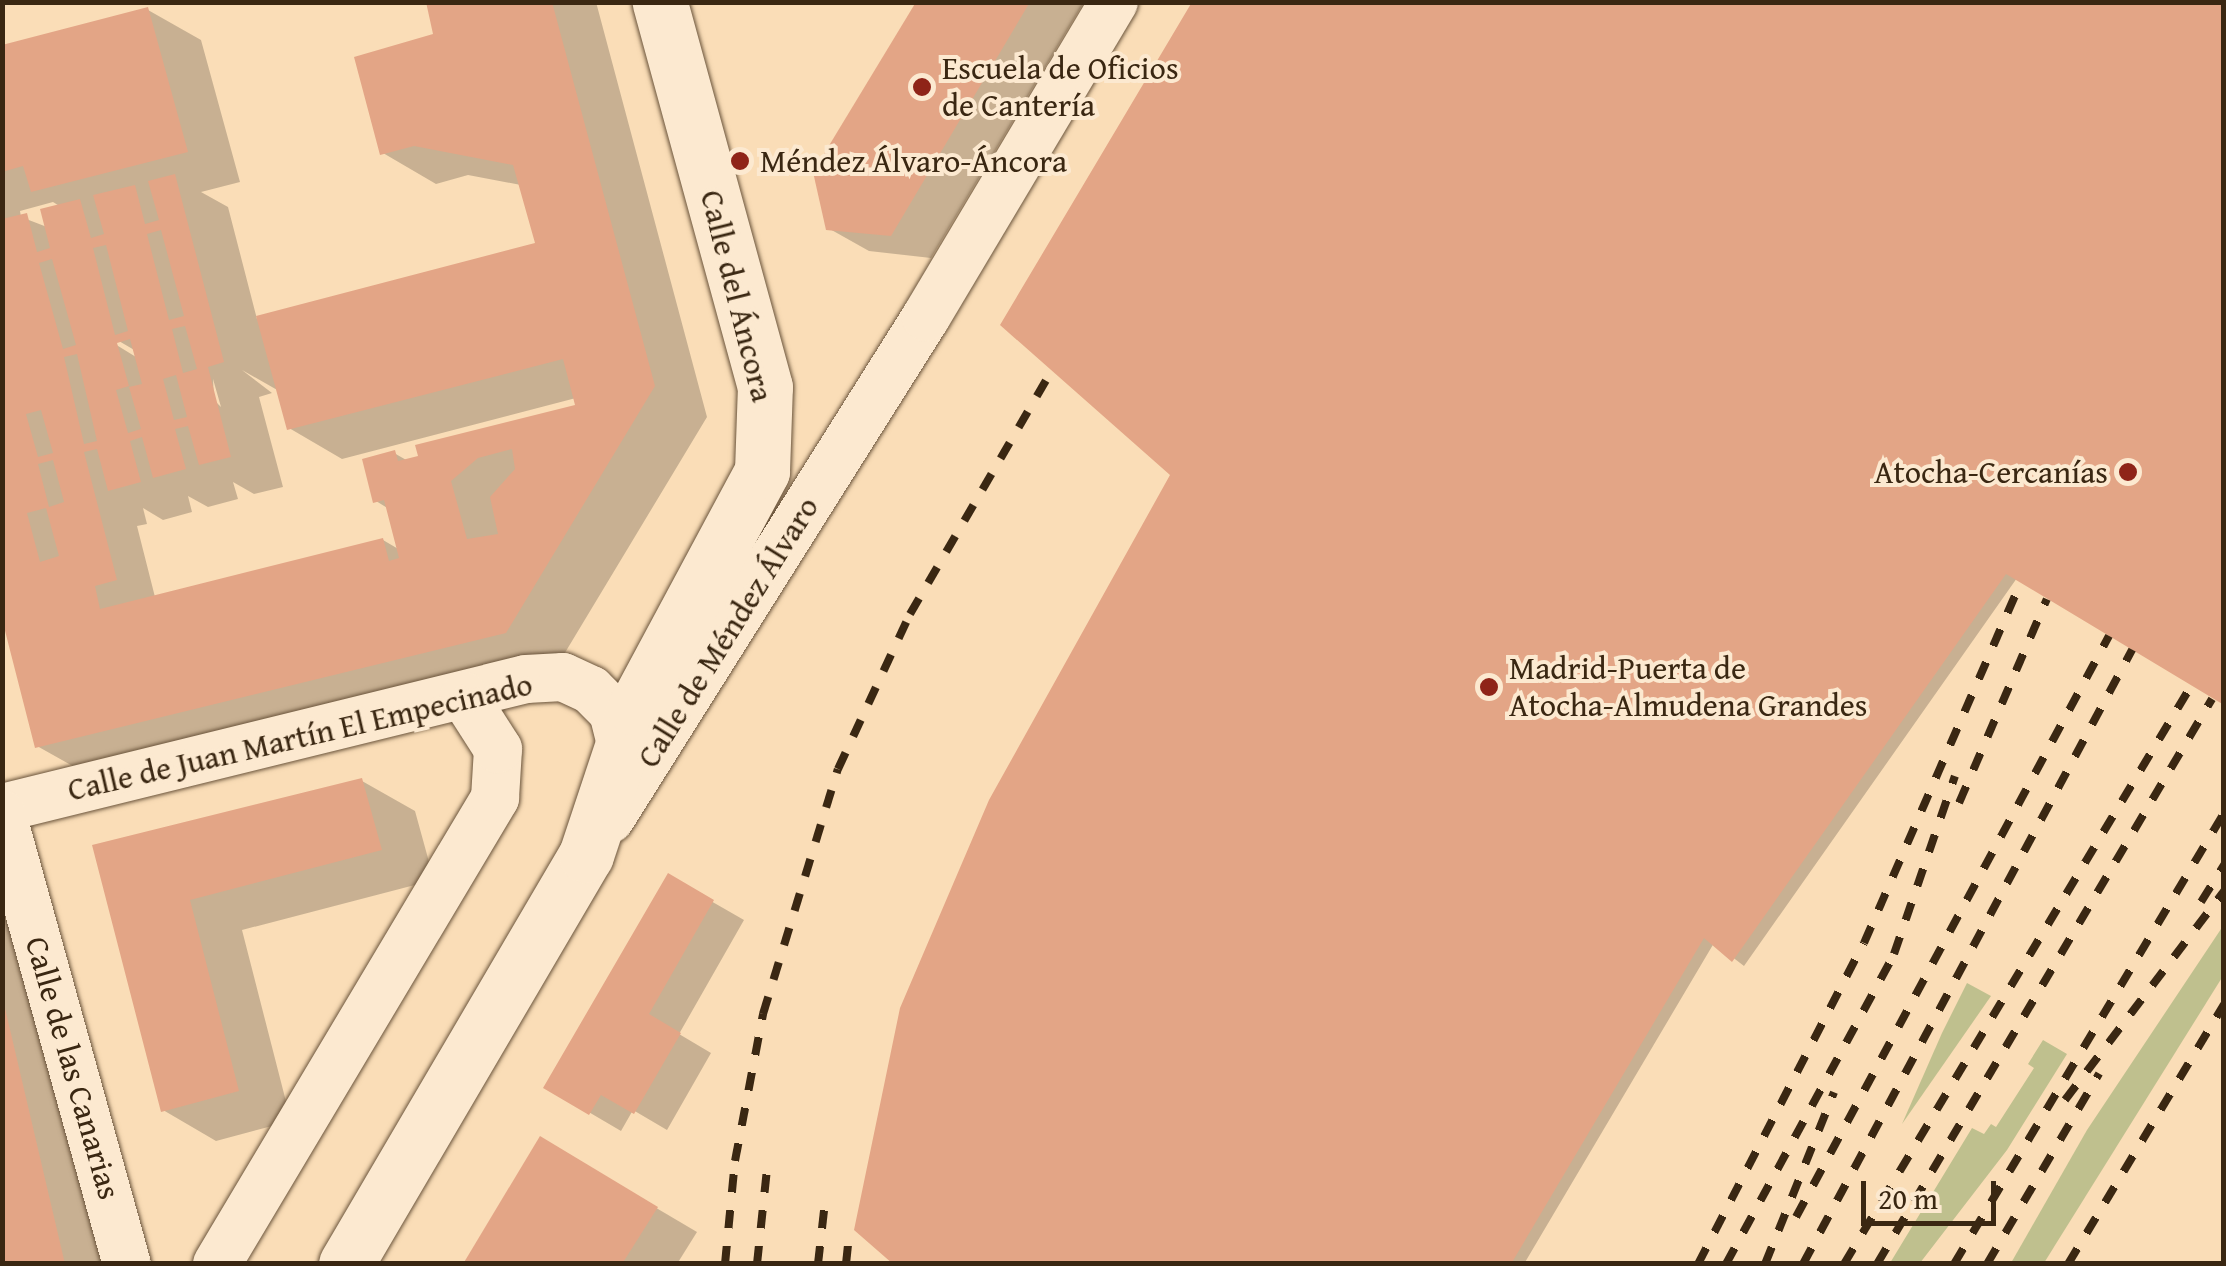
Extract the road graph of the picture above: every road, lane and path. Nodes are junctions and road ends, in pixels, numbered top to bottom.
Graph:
1 (660, 2) edge
2 (1114, 2) edge
3 (464, 696) junction
4 (621, 745) junction
5 (2, 811) edge
6 (586, 855) junction
7 (127, 1264) edge
8 (217, 1264) edge
9 (346, 1264) edge

1 - 4 main road, Calle del Áncora
2 - 6 street, Calle de Méndez Álvaro
3 - 4 street, Calle de Juan Martín El Empecinado
3 - 5 street, Calle de Juan Martín El Empecinado
3 - 8 street
4 - 6 main road, Calle del Áncora
5 - 7 street, Calle de las Canarias
6 - 9 main road, Calle de Méndez Álvaro

